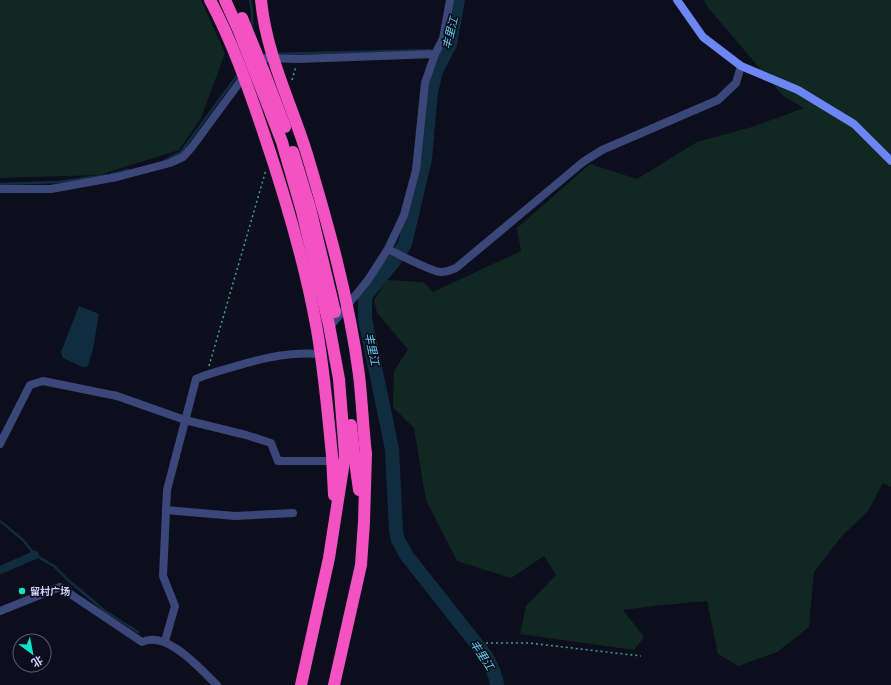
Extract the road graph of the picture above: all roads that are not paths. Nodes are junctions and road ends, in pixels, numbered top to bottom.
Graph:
1 (210, 0) edge
2 (225, 0) edge
3 (234, 0) edge
4 (261, 0) edge
5 (450, 0) edge
6 (677, 0) edge
7 (435, 54) junction
8 (741, 66) junction
9 (891, 161) edge
10 (0, 189) edge
11 (390, 250) junction
12 (326, 334) dead end
13 (321, 354) dead end
14 (185, 420) junction
15 (0, 444) edge
16 (355, 454) junction
17 (330, 458) junction
18 (166, 510) junction
19 (293, 513) dead end
20 (336, 518) junction
21 (0, 611) edge
22 (165, 641) junction
23 (217, 685) edge
24 (301, 685) edge
25 (334, 685) edge

1 - 17 highway, bridge
2 - 16 highway, bridge
3 - 16 highway, bridge
4 - 16 highway, bridge
5 - 7 street
6 - 8 street
7 - 10 street
7 - 11 street
8 - 9 street
8 - 11 street
11 - 12 street
13 - 14 street
14 - 15 street
14 - 17 street
14 - 18 street
16 - 20 highway
16 - 25 highway
17 - 20 highway
18 - 19 street
18 - 22 street
20 - 24 highway
21 - 22 street
22 - 23 street

